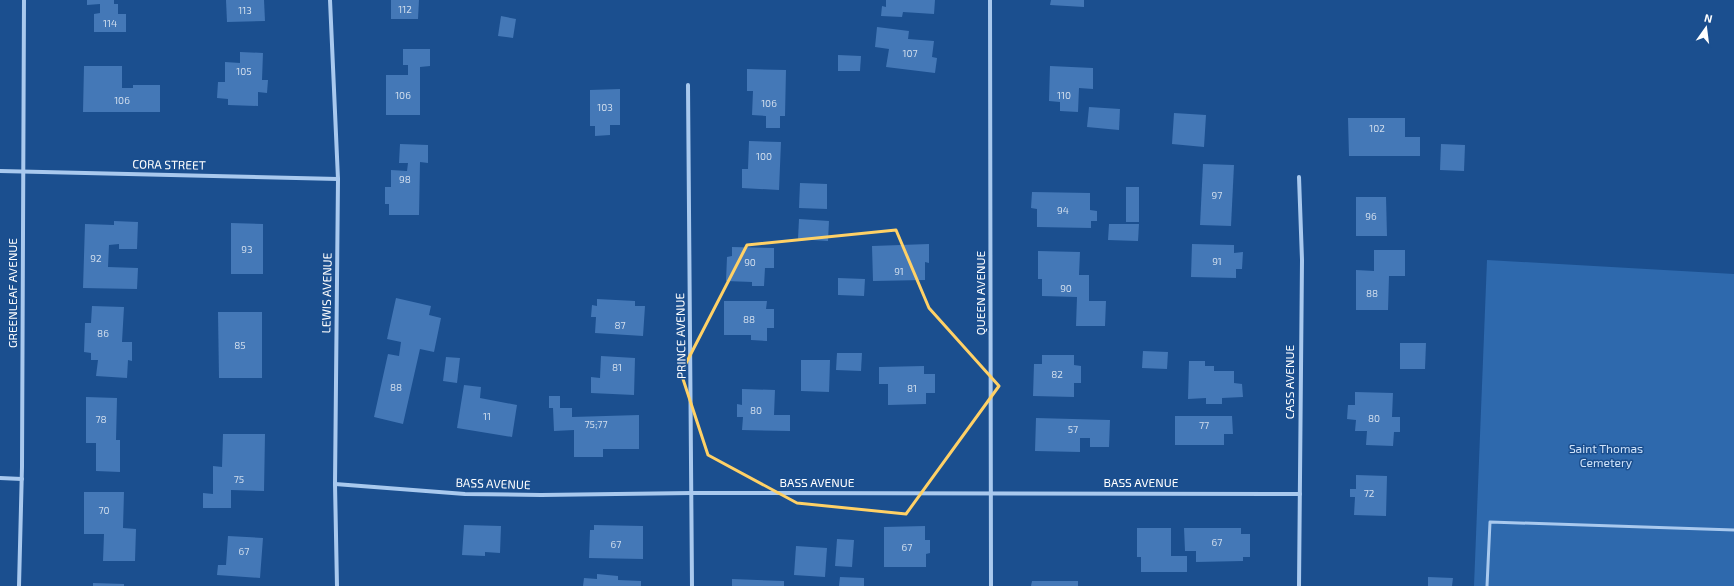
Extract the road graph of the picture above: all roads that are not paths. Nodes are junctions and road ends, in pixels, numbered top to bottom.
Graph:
1 (24, 0) edge
2 (330, 0) edge
3 (990, 0) edge
4 (688, 85) dead end
5 (0, 171) edge
6 (24, 172) junction
7 (1299, 177) dead end
8 (338, 179) junction
9 (0, 478) edge
10 (22, 479) junction
11 (335, 484) junction
12 (991, 492) junction
13 (692, 493) junction
14 (1300, 494) junction
15 (1734, 530) edge
16 (19, 586) edge
17 (337, 586) edge
18 (692, 586) edge
19 (991, 586) edge
20 (1300, 586) edge
21 (1487, 586) edge

1 - 6 street, GREENLEAF AVENUE
2 - 8 street, LEWIS AVENUE
3 - 12 street, QUEEN AVENUE
4 - 13 street, PRINCE AVENUE
5 - 6 street, CORA STREET
6 - 8 street, CORA STREET
6 - 10 street, GREENLEAF AVENUE
7 - 14 street, CASS AVENUE
8 - 11 street, LEWIS AVENUE
9 - 10 street
10 - 16 street, GREENLEAF AVENUE
11 - 13 street, BASS AVENUE
11 - 17 street, LEWIS AVENUE
12 - 13 street, BASS AVENUE
12 - 14 street, BASS AVENUE
12 - 19 street, QUEEN AVENUE
13 - 18 street, PRINCE AVENUE
14 - 20 street, CASS AVENUE
15 - 21 lane

